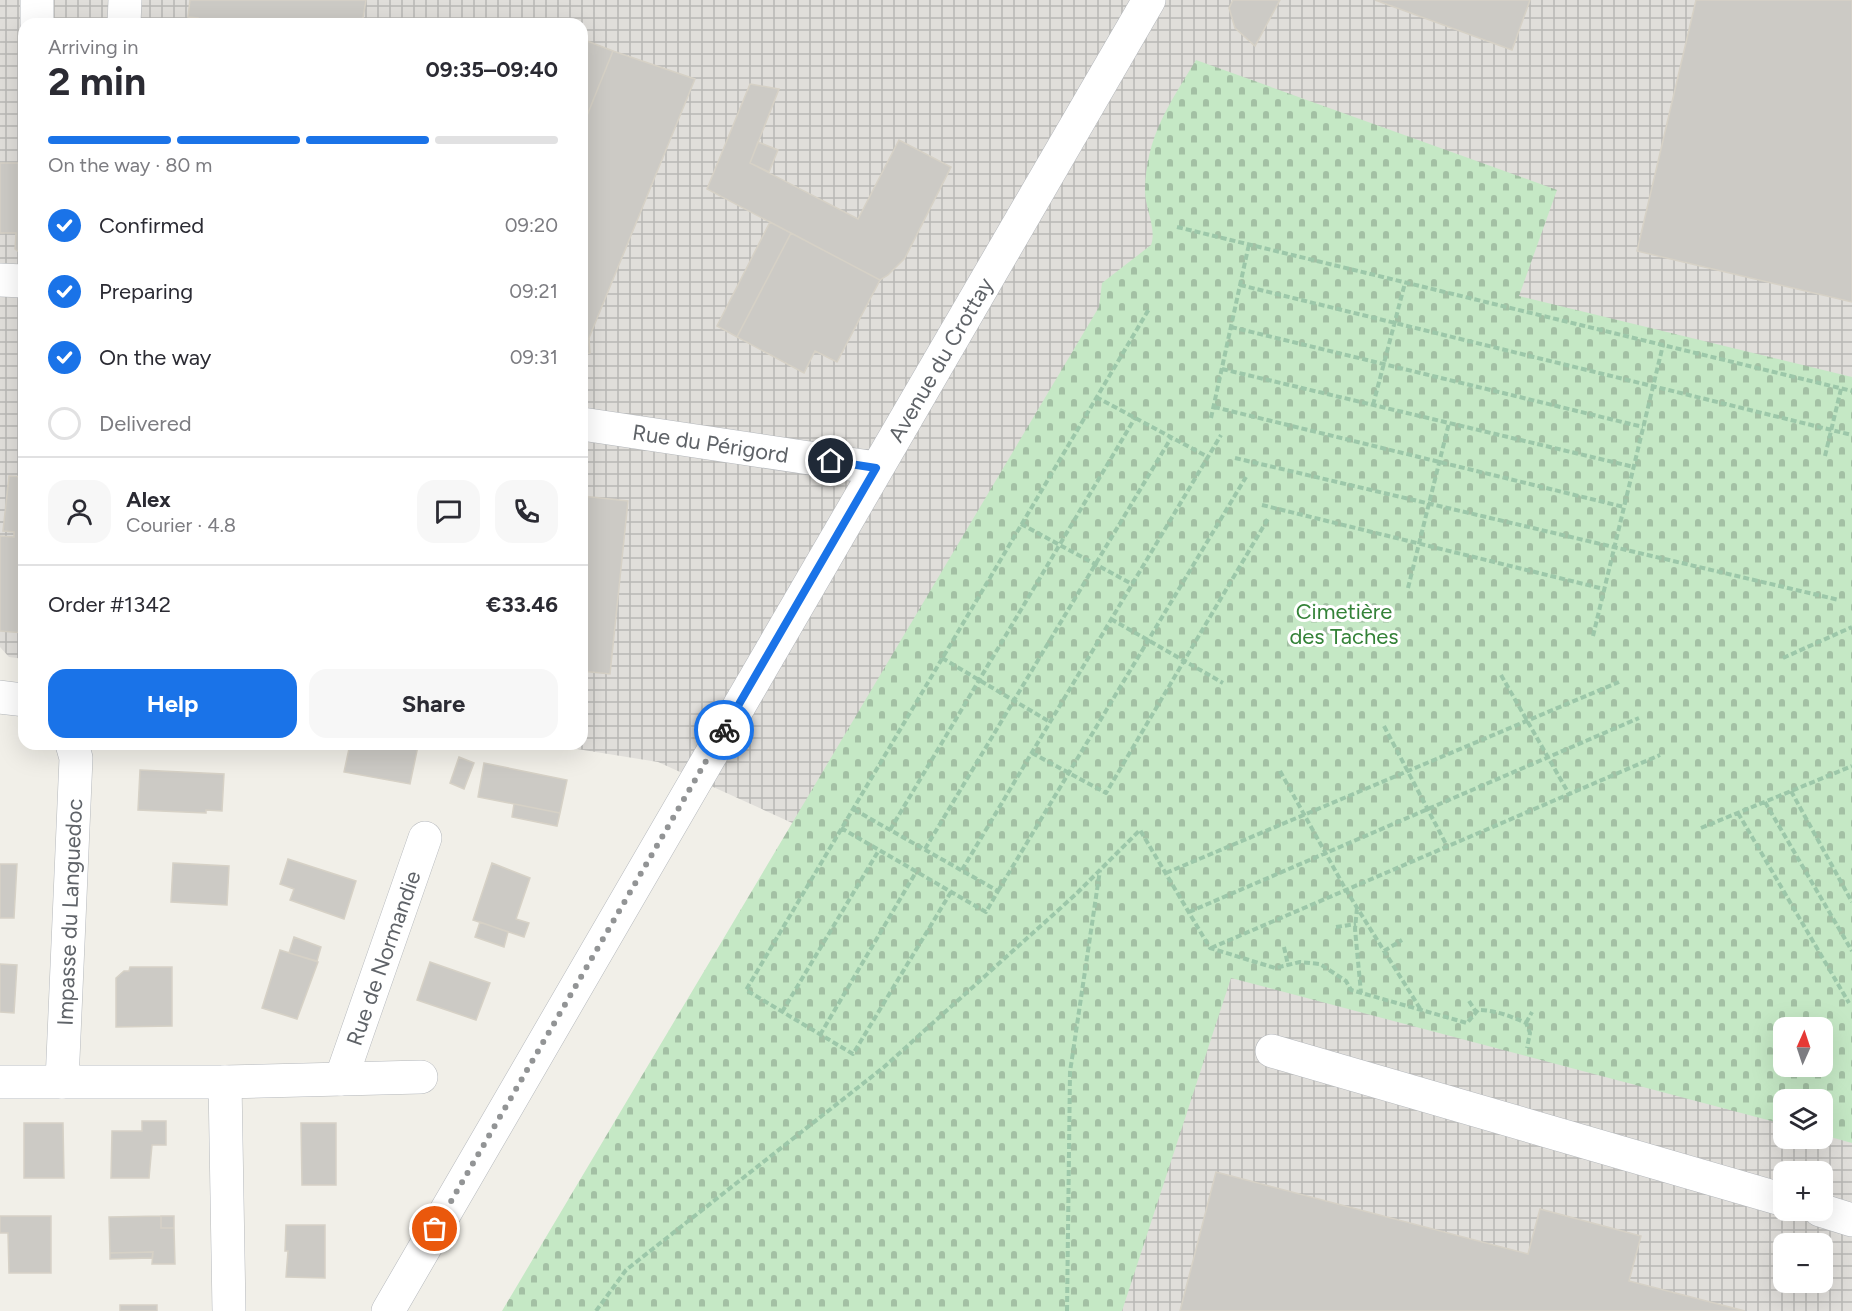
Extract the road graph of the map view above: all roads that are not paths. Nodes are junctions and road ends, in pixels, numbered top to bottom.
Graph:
1 (37, 0) edge
2 (125, 0) edge
3 (1149, 0) edge
4 (37, 18) edge
5 (124, 18) edge
6 (0, 280) edge
7 (18, 281) edge
8 (588, 425) edge
9 (876, 468) junction
10 (0, 697) edge
11 (18, 699) edge
12 (74, 750) edge
13 (425, 838) dead end
14 (1272, 1051) dead end
15 (421, 1077) dead end
16 (341, 1079) junction
17 (0, 1082) edge
18 (62, 1082) junction
19 (225, 1082) junction
20 (1773, 1197) edge
21 (1833, 1214) edge
22 (1852, 1220) edge
23 (229, 1311) edge
24 (388, 1311) edge

1 - 4 street
2 - 5 street
3 - 9 street, Avenue du Crottay
6 - 7 street
8 - 9 street, Rue du Périgord
9 - 24 street, Avenue du Crottay
10 - 11 street
12 - 18 street, Impasse du Languedoc
13 - 16 street, Rue de Normandie
14 - 20 street
15 - 16 street, Rue de Normandie
16 - 19 street, Rue de Normandie
17 - 18 street, Rue de Normandie
18 - 19 street, Rue de Normandie
19 - 23 street
21 - 22 street

